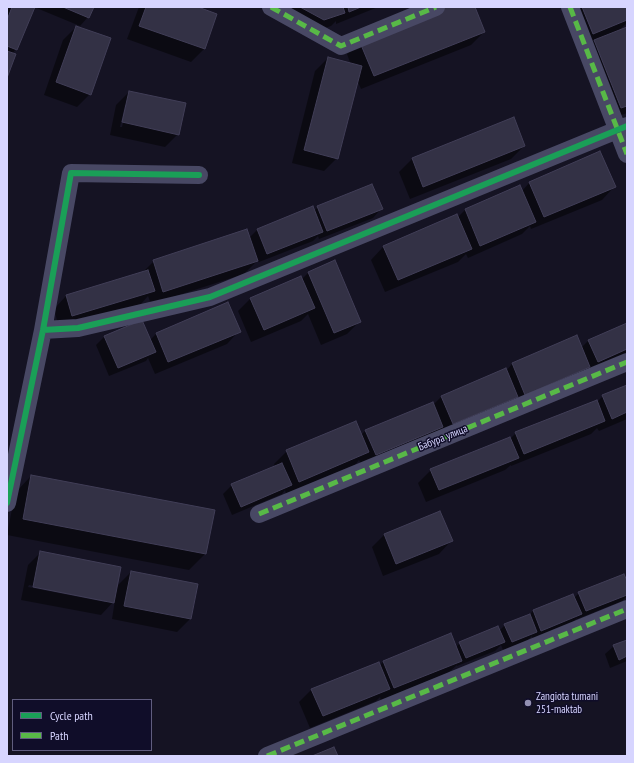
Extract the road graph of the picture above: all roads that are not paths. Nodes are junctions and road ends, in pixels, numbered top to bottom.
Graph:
1 (271, 7) edge
2 (436, 7) edge
3 (570, 7) edge
4 (623, 127) edge
5 (627, 154) edge
6 (199, 175) dead end
7 (43, 330) junction
8 (627, 362) edge
9 (7, 503) edge
10 (260, 514) dead end
11 (627, 609) edge
12 (266, 756) edge

1 - 2 street
3 - 4 street
4 - 5 street
4 - 7 street
6 - 7 street
7 - 9 street
8 - 10 street, Бабура улица
11 - 12 street

